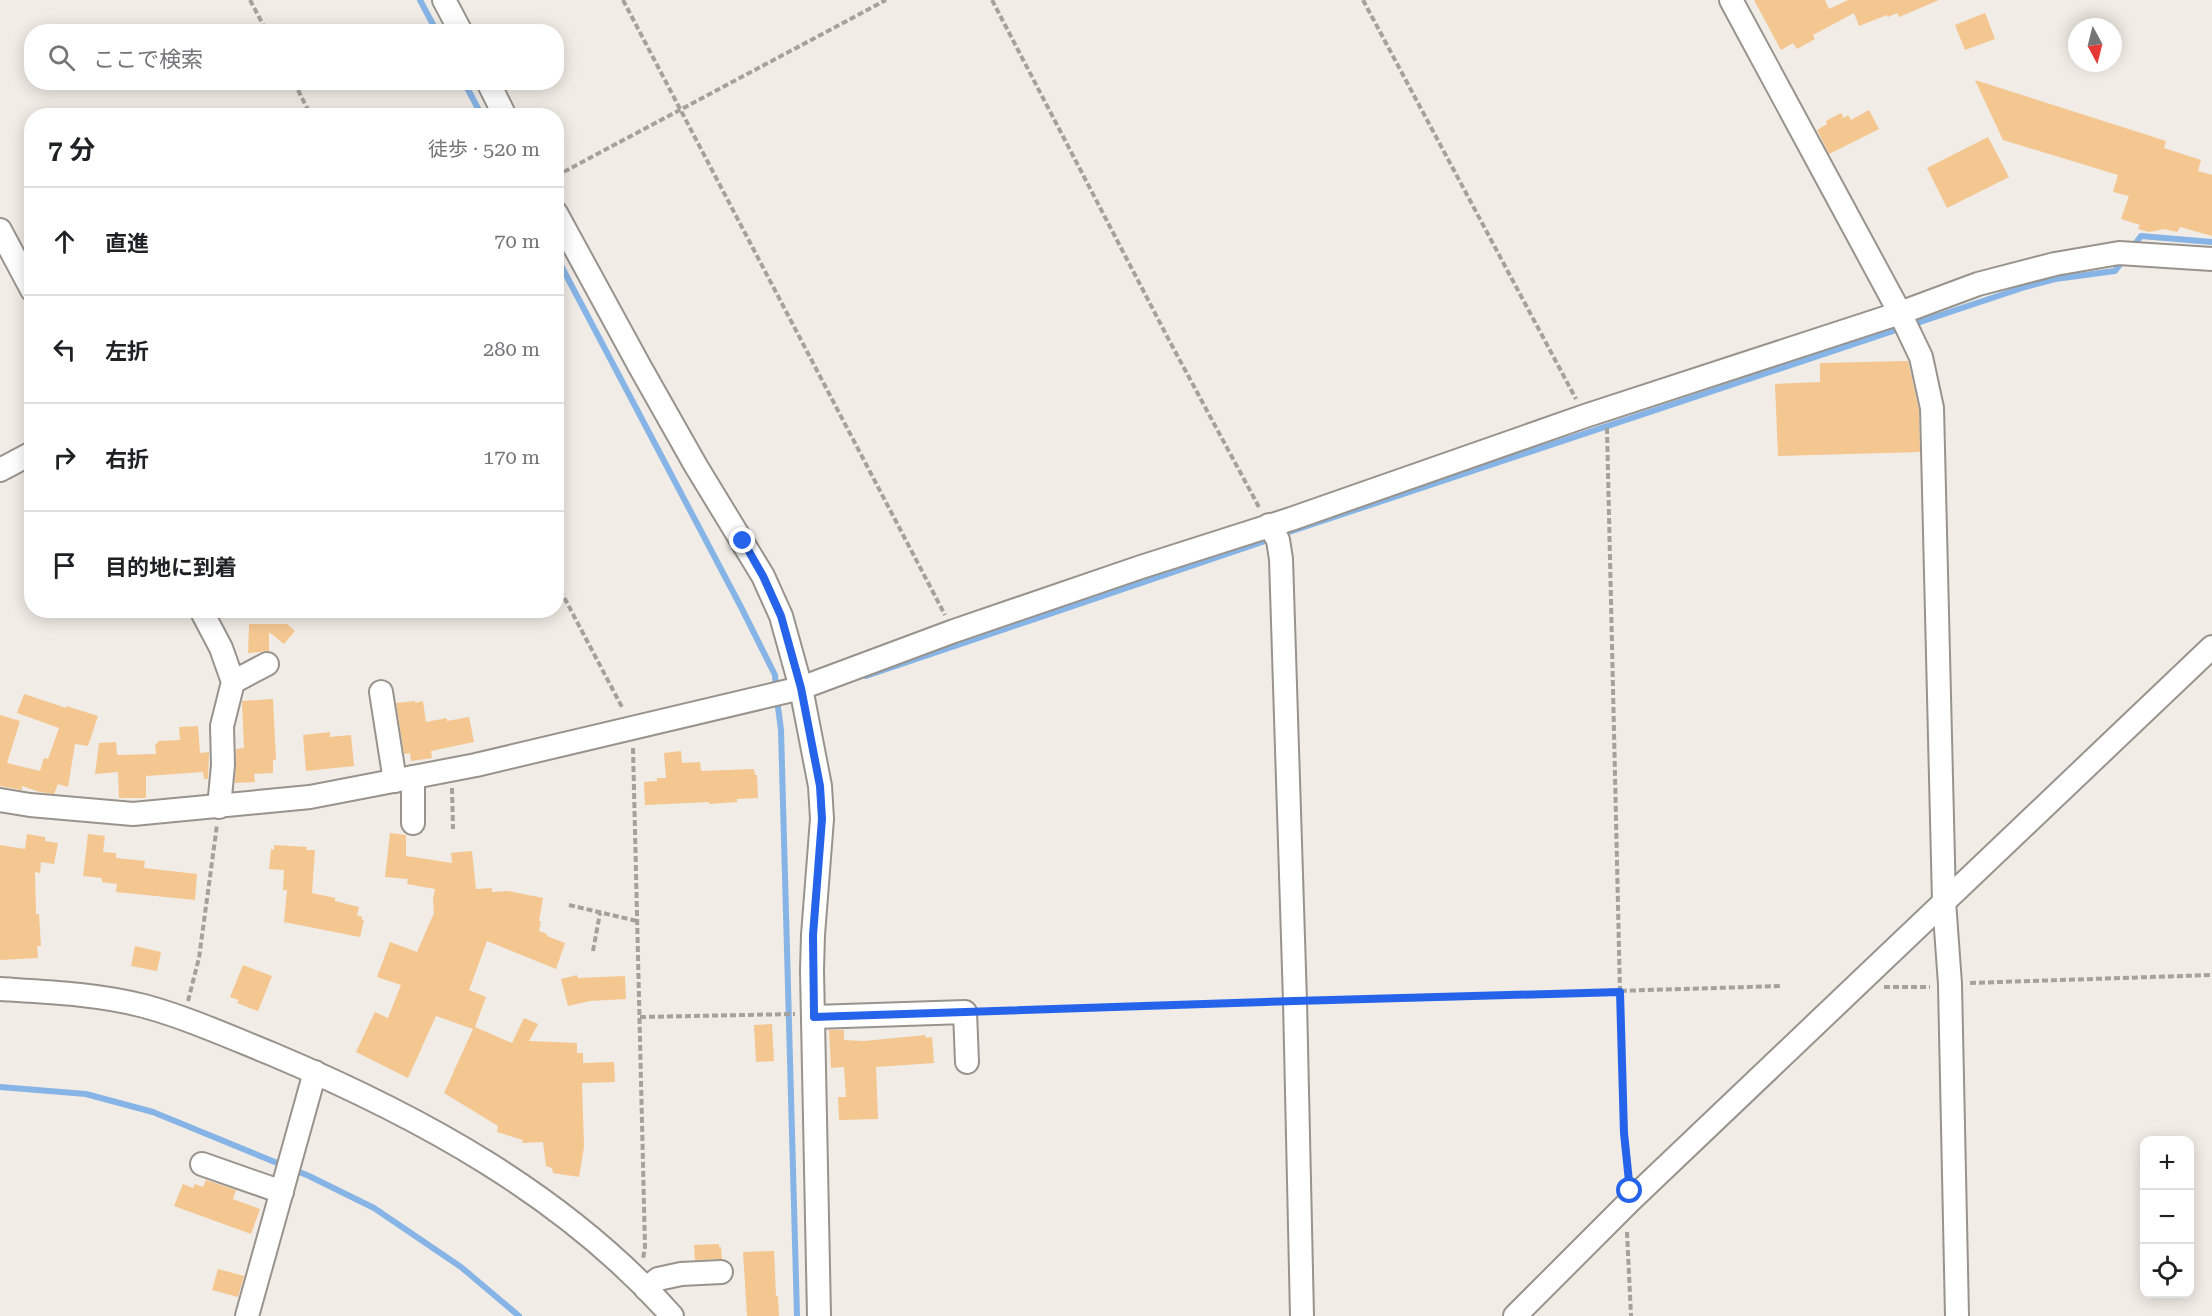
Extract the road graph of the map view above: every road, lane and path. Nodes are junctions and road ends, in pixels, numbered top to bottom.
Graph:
1 (250, 0) edge
2 (444, 0) edge
3 (623, 0) edge
4 (886, 0) edge
5 (992, 0) edge
6 (1363, 0) edge
7 (1731, 0) edge
8 (263, 24) edge
9 (457, 24) edge
10 (298, 90) edge
11 (492, 90) edge
12 (308, 108) edge
13 (501, 108) edge
14 (681, 111) junction
15 (564, 172) edge
16 (564, 228) edge
17 (0, 230) edge
18 (2212, 259) edge
19 (24, 275) edge
20 (1900, 313) junction
21 (1606, 409) junction
22 (1585, 416) junction
23 (24, 457) edge
24 (0, 470) edge
25 (1269, 525) junction
26 (564, 597) edge
27 (205, 618) edge
28 (954, 632) junction
29 (2212, 647) edge
30 (267, 664) dead end
31 (233, 682) junction
32 (801, 688) junction
33 (381, 692) dead end
34 (633, 727) junction
35 (451, 770) junction
36 (404, 779) junction
37 (0, 800) edge
38 (219, 807) junction
39 (414, 823) dead end
40 (453, 829) dead end
41 (1944, 901) junction
42 (569, 905) dead end
43 (600, 912) junction
44 (637, 921) junction
45 (593, 951) dead end
46 (2212, 975) edge
47 (1950, 985) junction
48 (1782, 986) dead end
49 (1856, 987) junction
50 (0, 989) edge
51 (1620, 992) junction
52 (1295, 1001) junction
53 (965, 1012) junction
54 (814, 1016) junction
55 (640, 1017) junction
56 (183, 1018) junction
57 (967, 1062) dead end
58 (315, 1072) junction
59 (202, 1164) dead end
60 (282, 1192) junction
61 (1628, 1204) junction
62 (721, 1272) dead end
63 (642, 1285) junction
64 (247, 1316) edge
65 (672, 1316) edge
66 (819, 1316) edge
67 (1302, 1316) edge
68 (1515, 1316) edge
69 (1630, 1316) edge
70 (1957, 1316) edge

1 - 8 path
2 - 9 street
3 - 14 path
4 - 14 path
5 - 25 path
6 - 22 path
7 - 20 street
10 - 12 path
11 - 13 street
14 - 15 path
14 - 28 path
16 - 32 street
17 - 19 street
18 - 20 street
20 - 21 street
20 - 41 street
21 - 22 street
21 - 51 path
22 - 25 street
23 - 24 street
25 - 28 street
25 - 52 street
26 - 34 path
27 - 31 street
28 - 32 street
29 - 41 street
30 - 31 street
31 - 38 street
32 - 34 street
32 - 54 street
33 - 36 street
34 - 35 street
34 - 44 path
35 - 36 street
35 - 40 path
36 - 38 street
36 - 39 street
37 - 38 street
38 - 56 path
41 - 47 street
41 - 49 street
42 - 43 path
43 - 44 path
43 - 45 path
44 - 55 path
46 - 47 path
47 - 49 path
47 - 70 street
48 - 51 path
49 - 61 street
50 - 56 street
51 - 52 path
51 - 61 path
52 - 53 path
52 - 67 street
53 - 54 street
53 - 57 street
54 - 55 path
54 - 66 street
55 - 63 path
56 - 58 street
58 - 60 street
58 - 63 street
59 - 60 street
60 - 64 street
61 - 68 street
61 - 69 path
62 - 63 street
63 - 65 street

